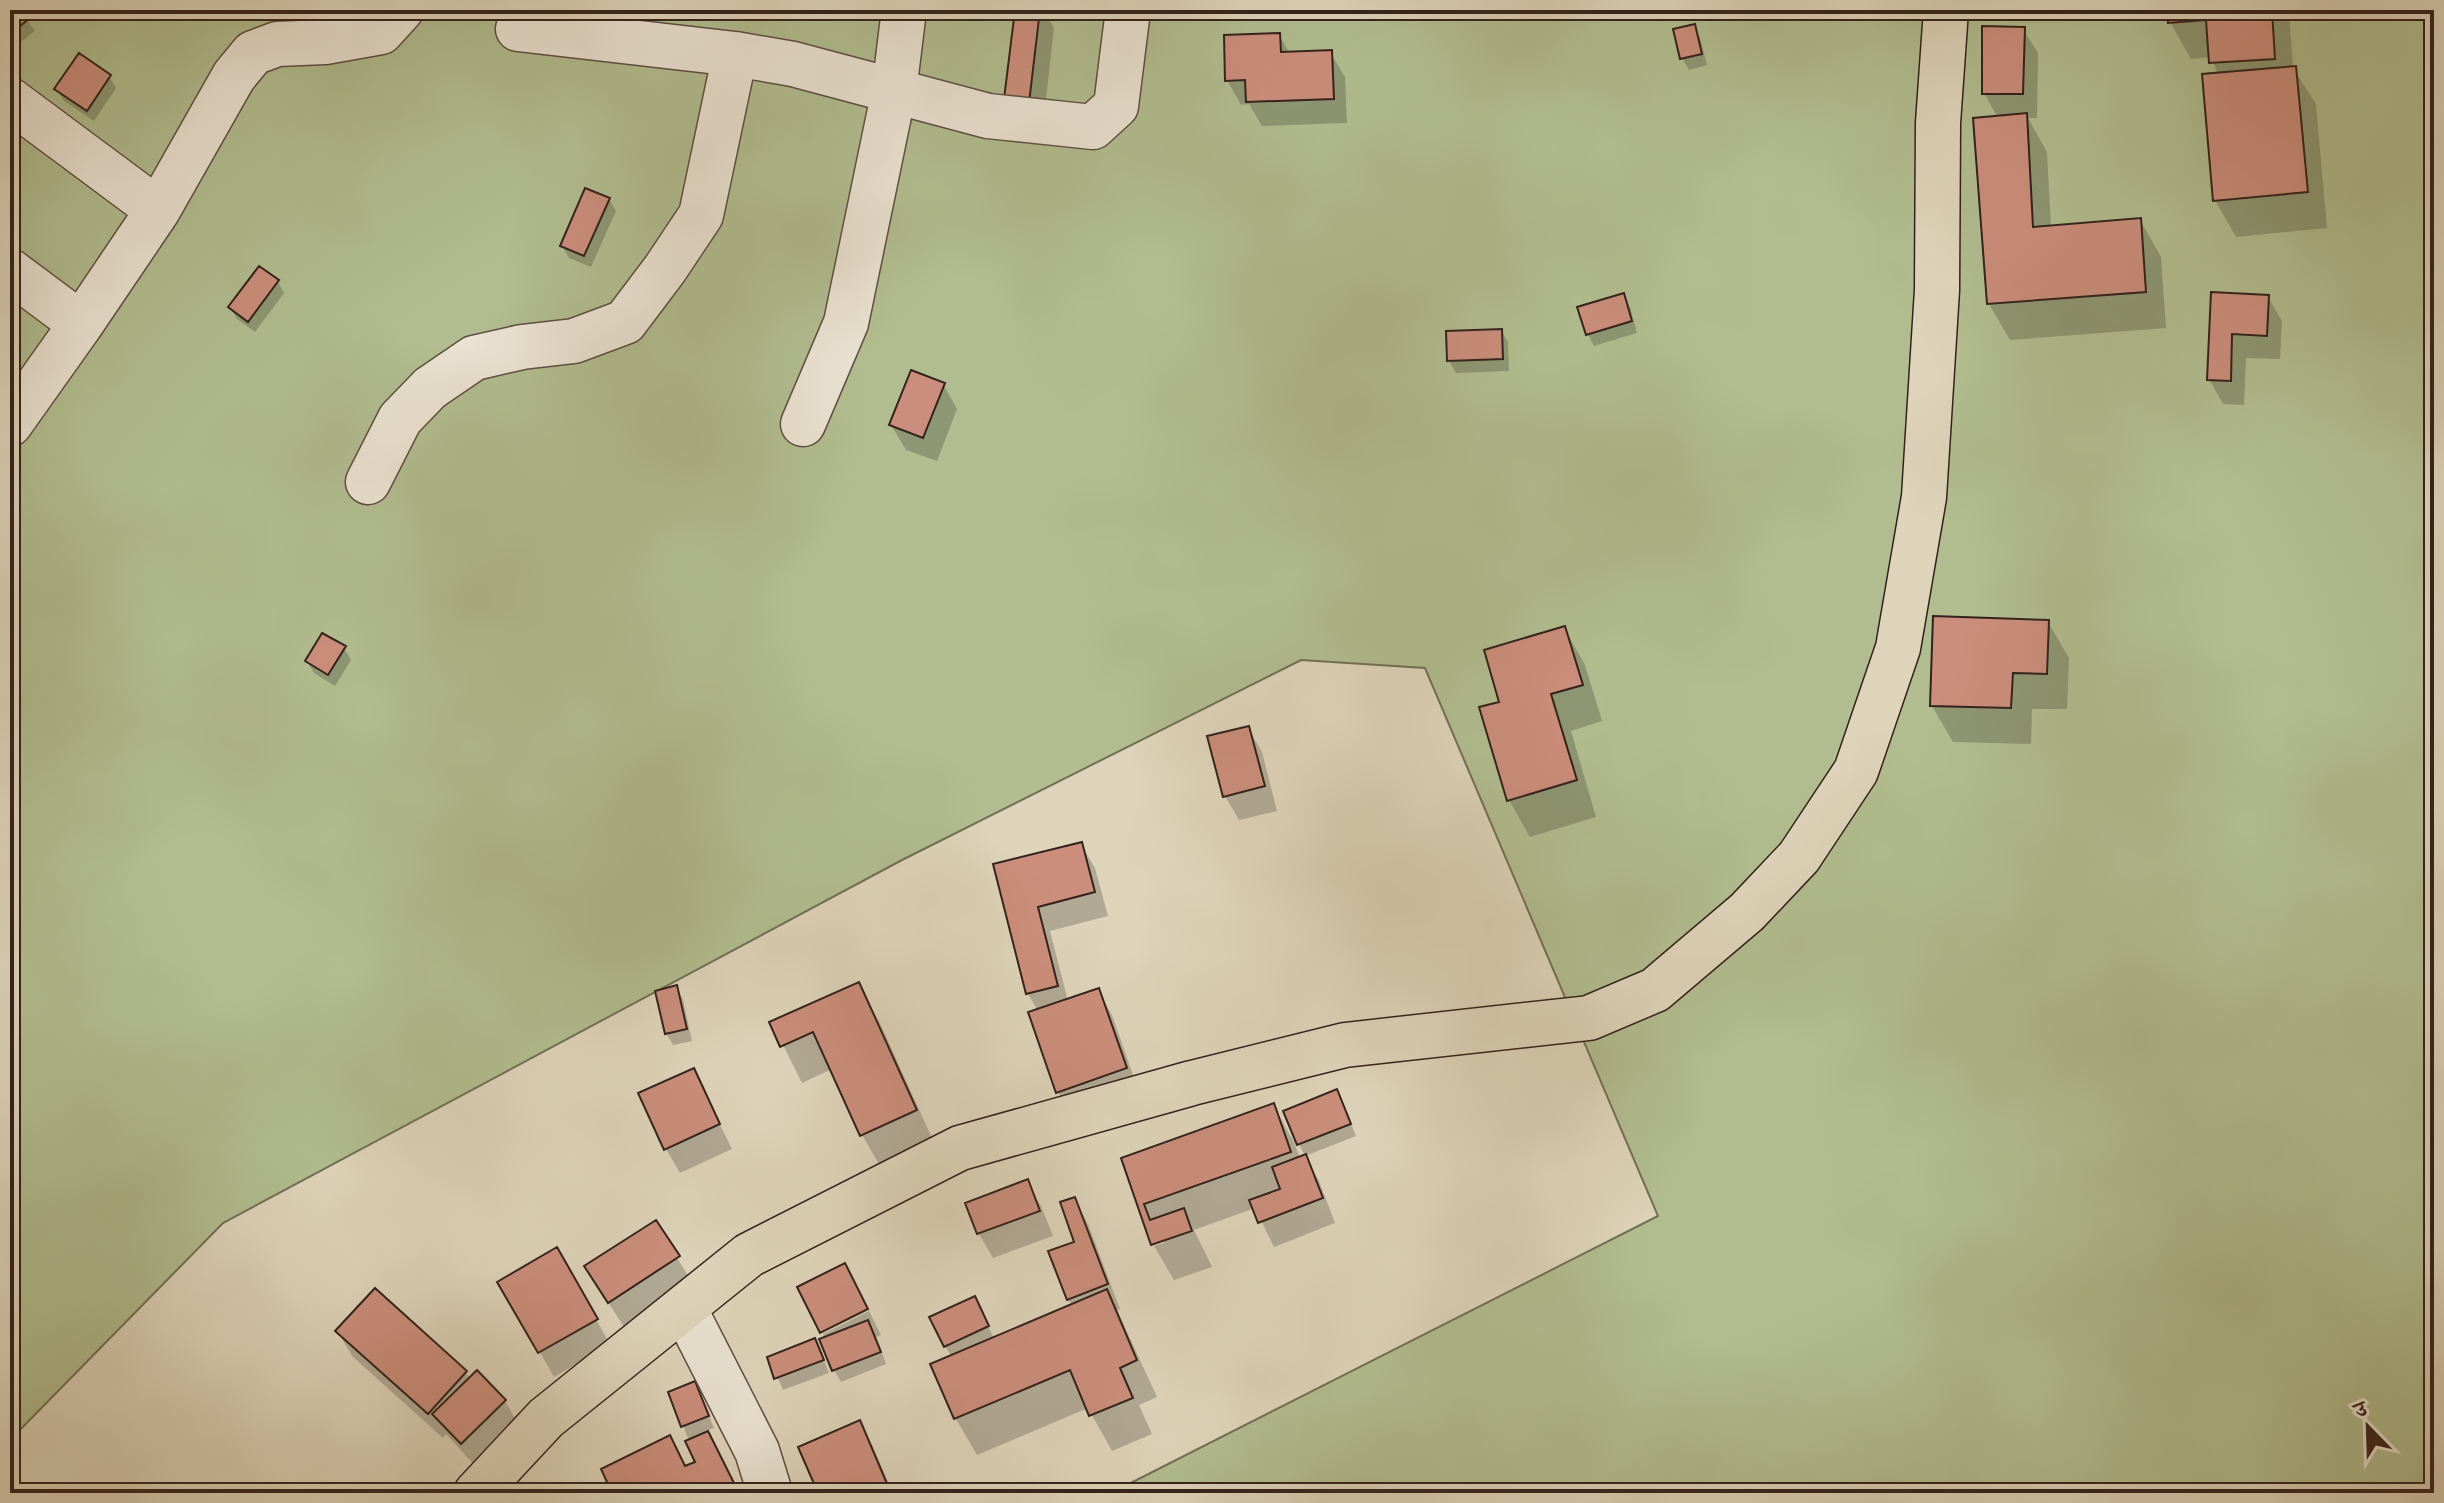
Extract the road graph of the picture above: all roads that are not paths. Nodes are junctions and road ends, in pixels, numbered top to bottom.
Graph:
1 (401, 10) edge
2 (904, 10) edge
3 (1128, 10) edge
4 (1946, 10) edge
5 (666, 27) edge
6 (518, 29) dead end
7 (735, 54) junction
8 (894, 91) junction
9 (10, 100) edge
10 (158, 210) junction
11 (10, 271) edge
12 (81, 324) junction
13 (10, 424) edge
14 (803, 424) dead end
15 (368, 482) dead end
16 (684, 1308) junction
17 (476, 1493) edge
18 (770, 1493) edge

1 - 10 street
2 - 8 street
3 - 8 street
4 - 16 main road
5 - 6 street
5 - 7 street
7 - 8 street
7 - 15 street
8 - 14 street
9 - 10 street
10 - 12 street
11 - 12 street
12 - 13 street
16 - 17 main road
16 - 18 street

